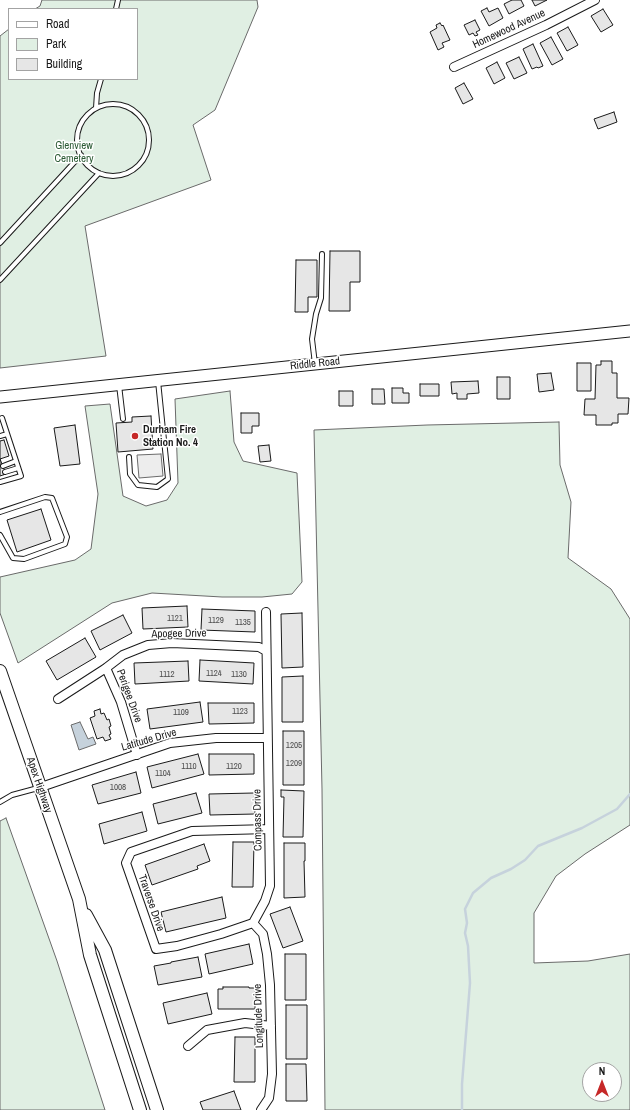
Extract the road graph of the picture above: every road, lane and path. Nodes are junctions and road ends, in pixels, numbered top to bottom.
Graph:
1 (595, 0) edge
2 (454, 67) dead end
3 (100, 80) edge
4 (96, 108) junction
5 (81, 155) junction
6 (99, 172) junction
7 (0, 243) edge
8 (322, 254) dead end
9 (0, 280) edge
10 (630, 331) edge
11 (315, 364) junction
12 (158, 381) junction
13 (119, 385) junction
14 (0, 397) edge
15 (0, 412) edge
16 (1, 418) edge
17 (123, 419) dead end
18 (2, 424) edge
19 (7, 434) junction
20 (0, 436) edge
21 (129, 457) dead end
22 (16, 461) junction
23 (3, 466) dead end
24 (18, 468) junction
25 (5, 472) dead end
26 (0, 482) edge
27 (0, 512) edge
28 (0, 537) edge
29 (266, 612) dead end
30 (266, 651) junction
31 (106, 668) junction
32 (0, 671) edge
33 (58, 698) dead end
34 (267, 738) junction
35 (137, 755) junction
36 (40, 787) junction
37 (0, 802) edge
38 (269, 829) junction
39 (79, 899) junction
40 (253, 924) junction
41 (271, 1026) junction
42 (188, 1046) dead end
43 (140, 1110) edge
44 (157, 1110) edge
45 (261, 1110) edge

1 - 2 street, Homewood Avenue
3 - 4 lane
4 - 5 lane
4 - 6 lane
5 - 6 lane
5 - 7 lane
6 - 9 lane
8 - 11 lane
10 - 11 main road, Riddle Road
11 - 12 main road, Riddle Road
12 - 13 main road, Riddle Road
12 - 21 lane
13 - 14 main road, Riddle Road
13 - 17 lane
15 - 16 lane
16 - 18 lane
18 - 19 lane
19 - 20 lane
19 - 22 lane
22 - 23 lane
22 - 24 lane
24 - 25 lane
24 - 26 lane
27 - 28 lane
29 - 30 street, Compass Drive
30 - 31 street, Apogee Drive
30 - 34 street, Compass Drive
31 - 33 street, Apogee Drive
31 - 35 street, Perigee Drive
32 - 36 main road, Apex Highway
34 - 35 street, Latitude Drive
34 - 38 street, Compass Drive
35 - 36 street, Latitude Drive
36 - 37 lane
36 - 39 main road, Apex Highway
38 - 40 street, Compass Drive
38 - 40 street, Traverse Drive
39 - 43 main road, Apex Highway
39 - 44 main road, Apex Highway
40 - 41 street, Longitude Drive
41 - 42 street
41 - 45 street, Longitude Drive

